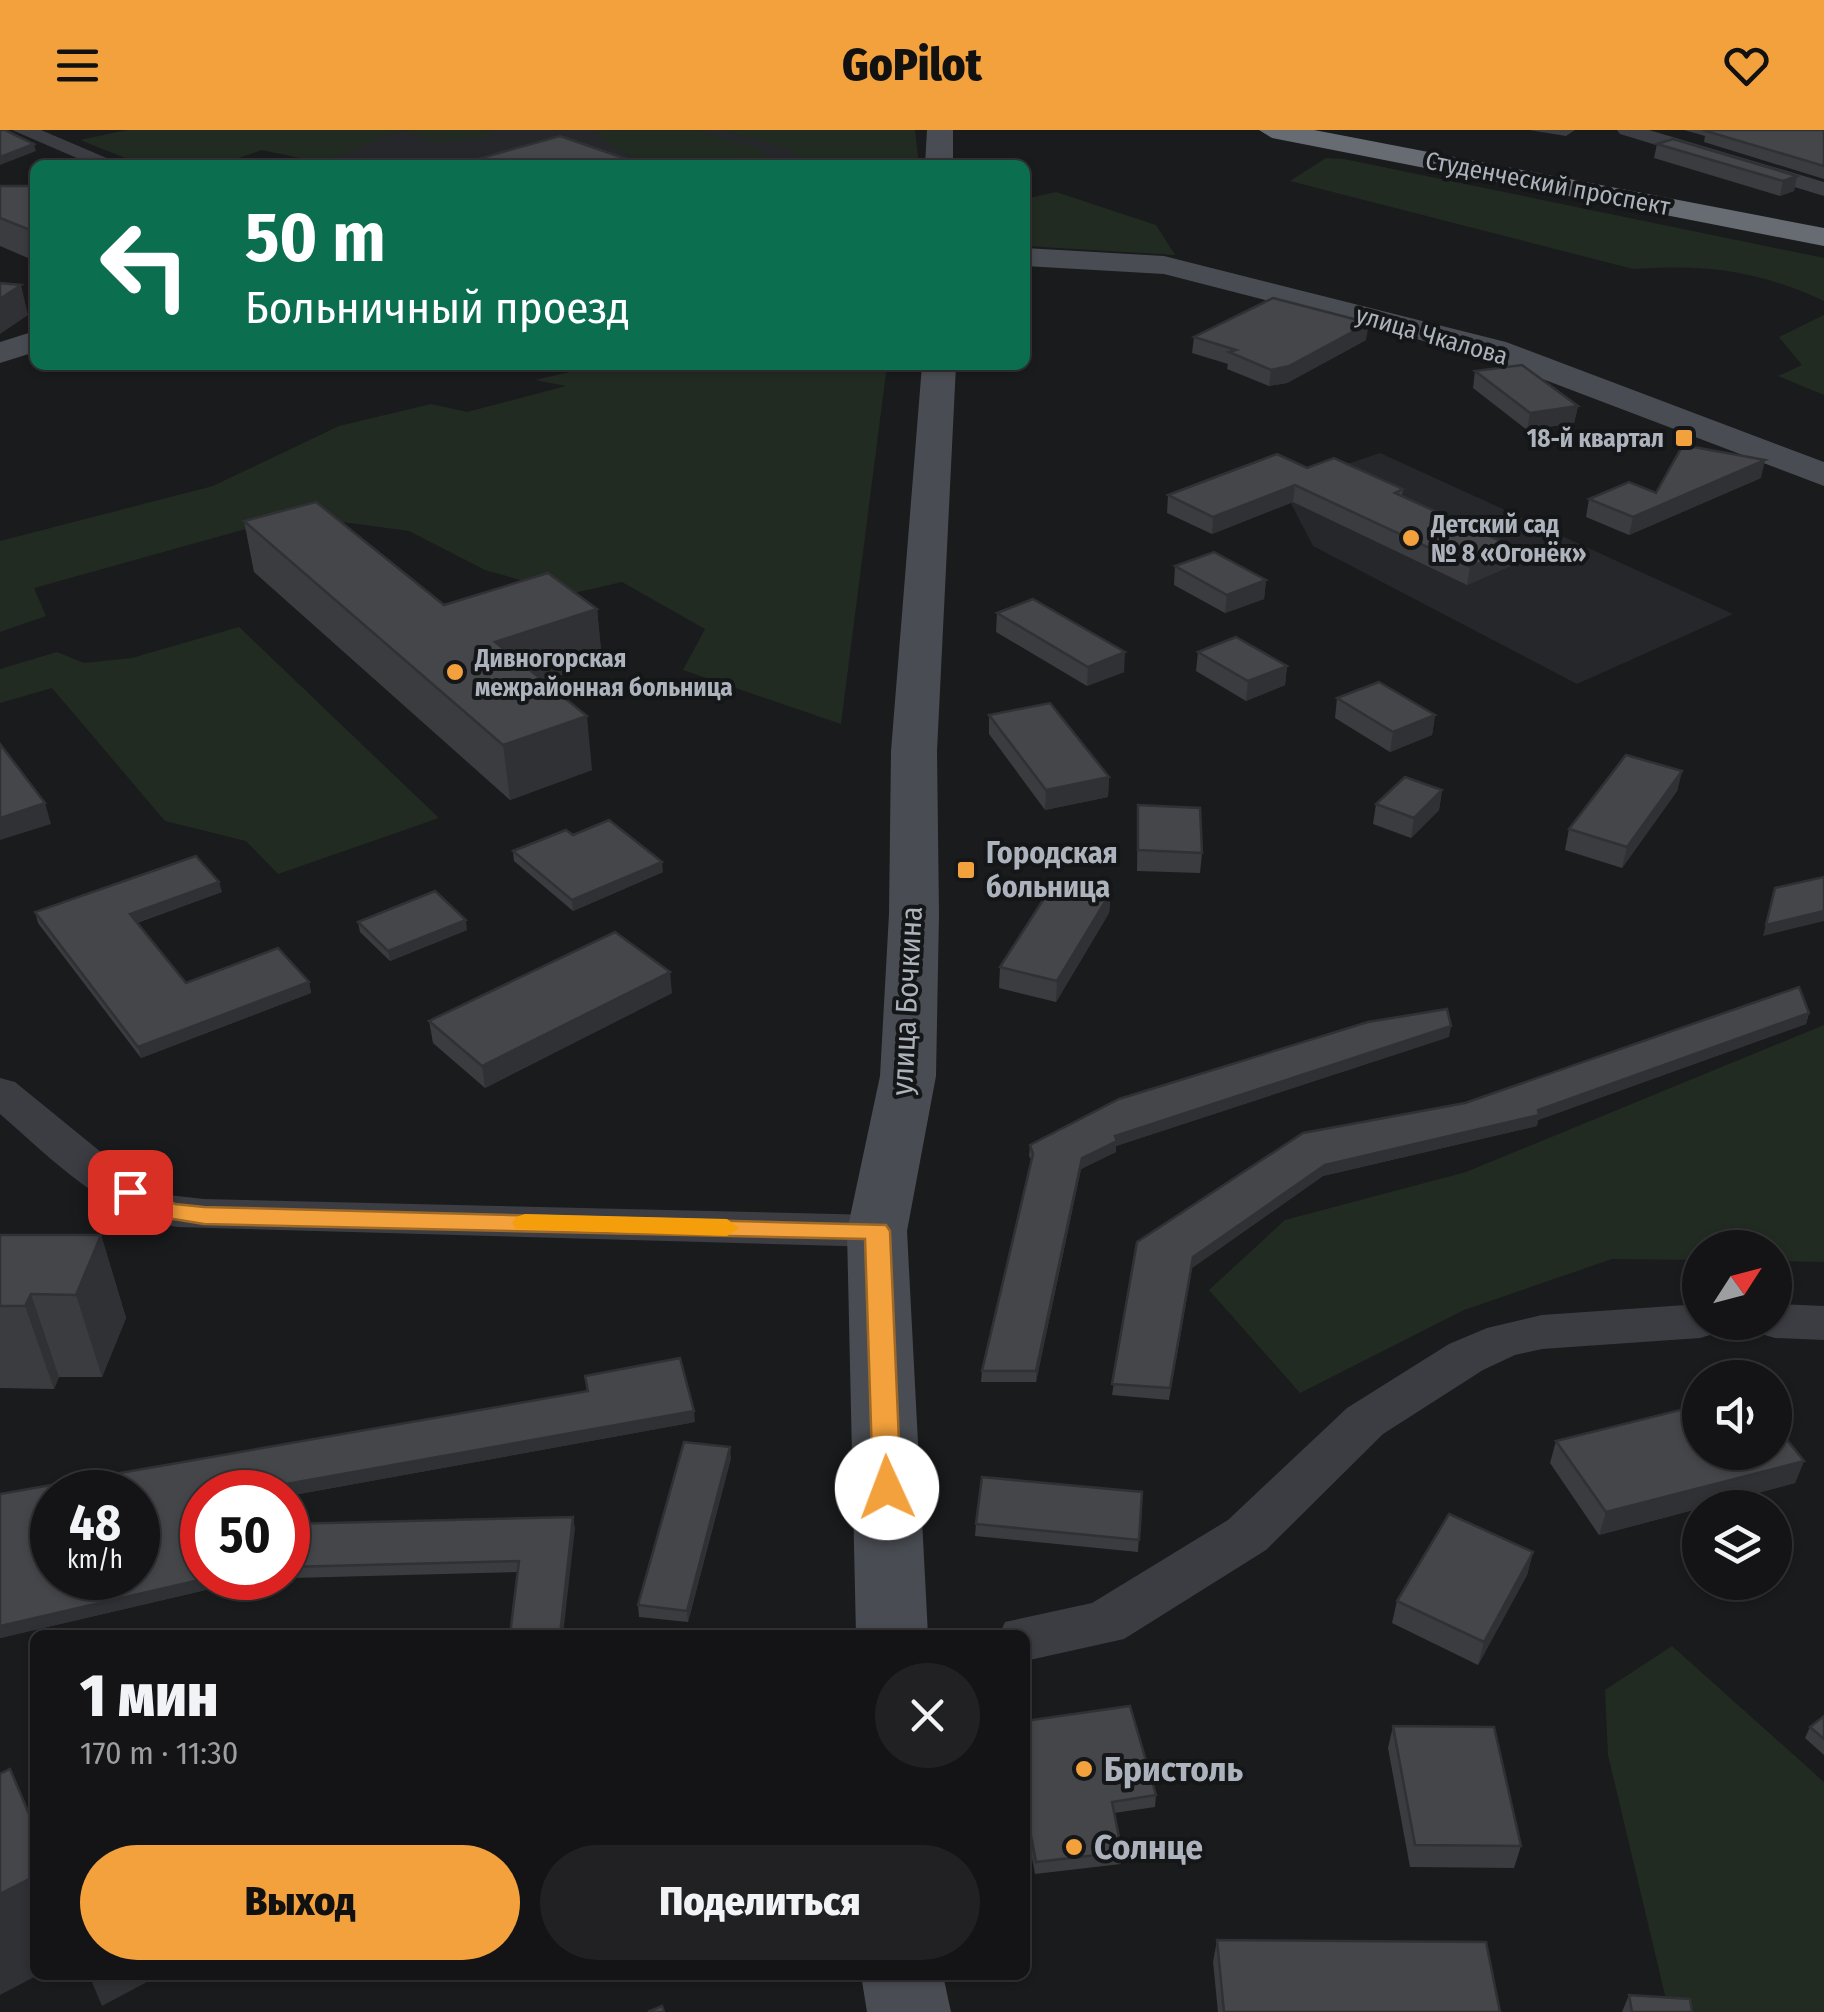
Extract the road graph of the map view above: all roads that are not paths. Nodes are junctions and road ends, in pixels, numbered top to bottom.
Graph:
1 (22, 130) edge
2 (940, 130) edge
3 (1272, 130) edge
4 (1627, 130) edge
5 (99, 160) edge
6 (939, 160) edge
7 (1824, 189) edge
8 (1824, 236) edge
9 (1030, 257) edge
10 (30, 343) edge
11 (0, 352) edge
12 (939, 370) edge
13 (1824, 476) edge
14 (0, 1092) edge
15 (877, 1231) junction
16 (1792, 1322) edge
17 (1682, 1323) edge
18 (1824, 1323) edge
19 (892, 1630) edge
20 (1030, 1637) edge
21 (903, 1980) edge
22 (910, 2012) edge

1 - 5 street
2 - 6 main road
3 - 8 highway, Студенческий проспект
4 - 7 street
9 - 13 main road, улица Чкалова
10 - 11 main road
12 - 15 main road, улица Бочкина
14 - 15 street
15 - 19 main road, улица Бочкина
16 - 18 street
17 - 20 street
21 - 22 main road

